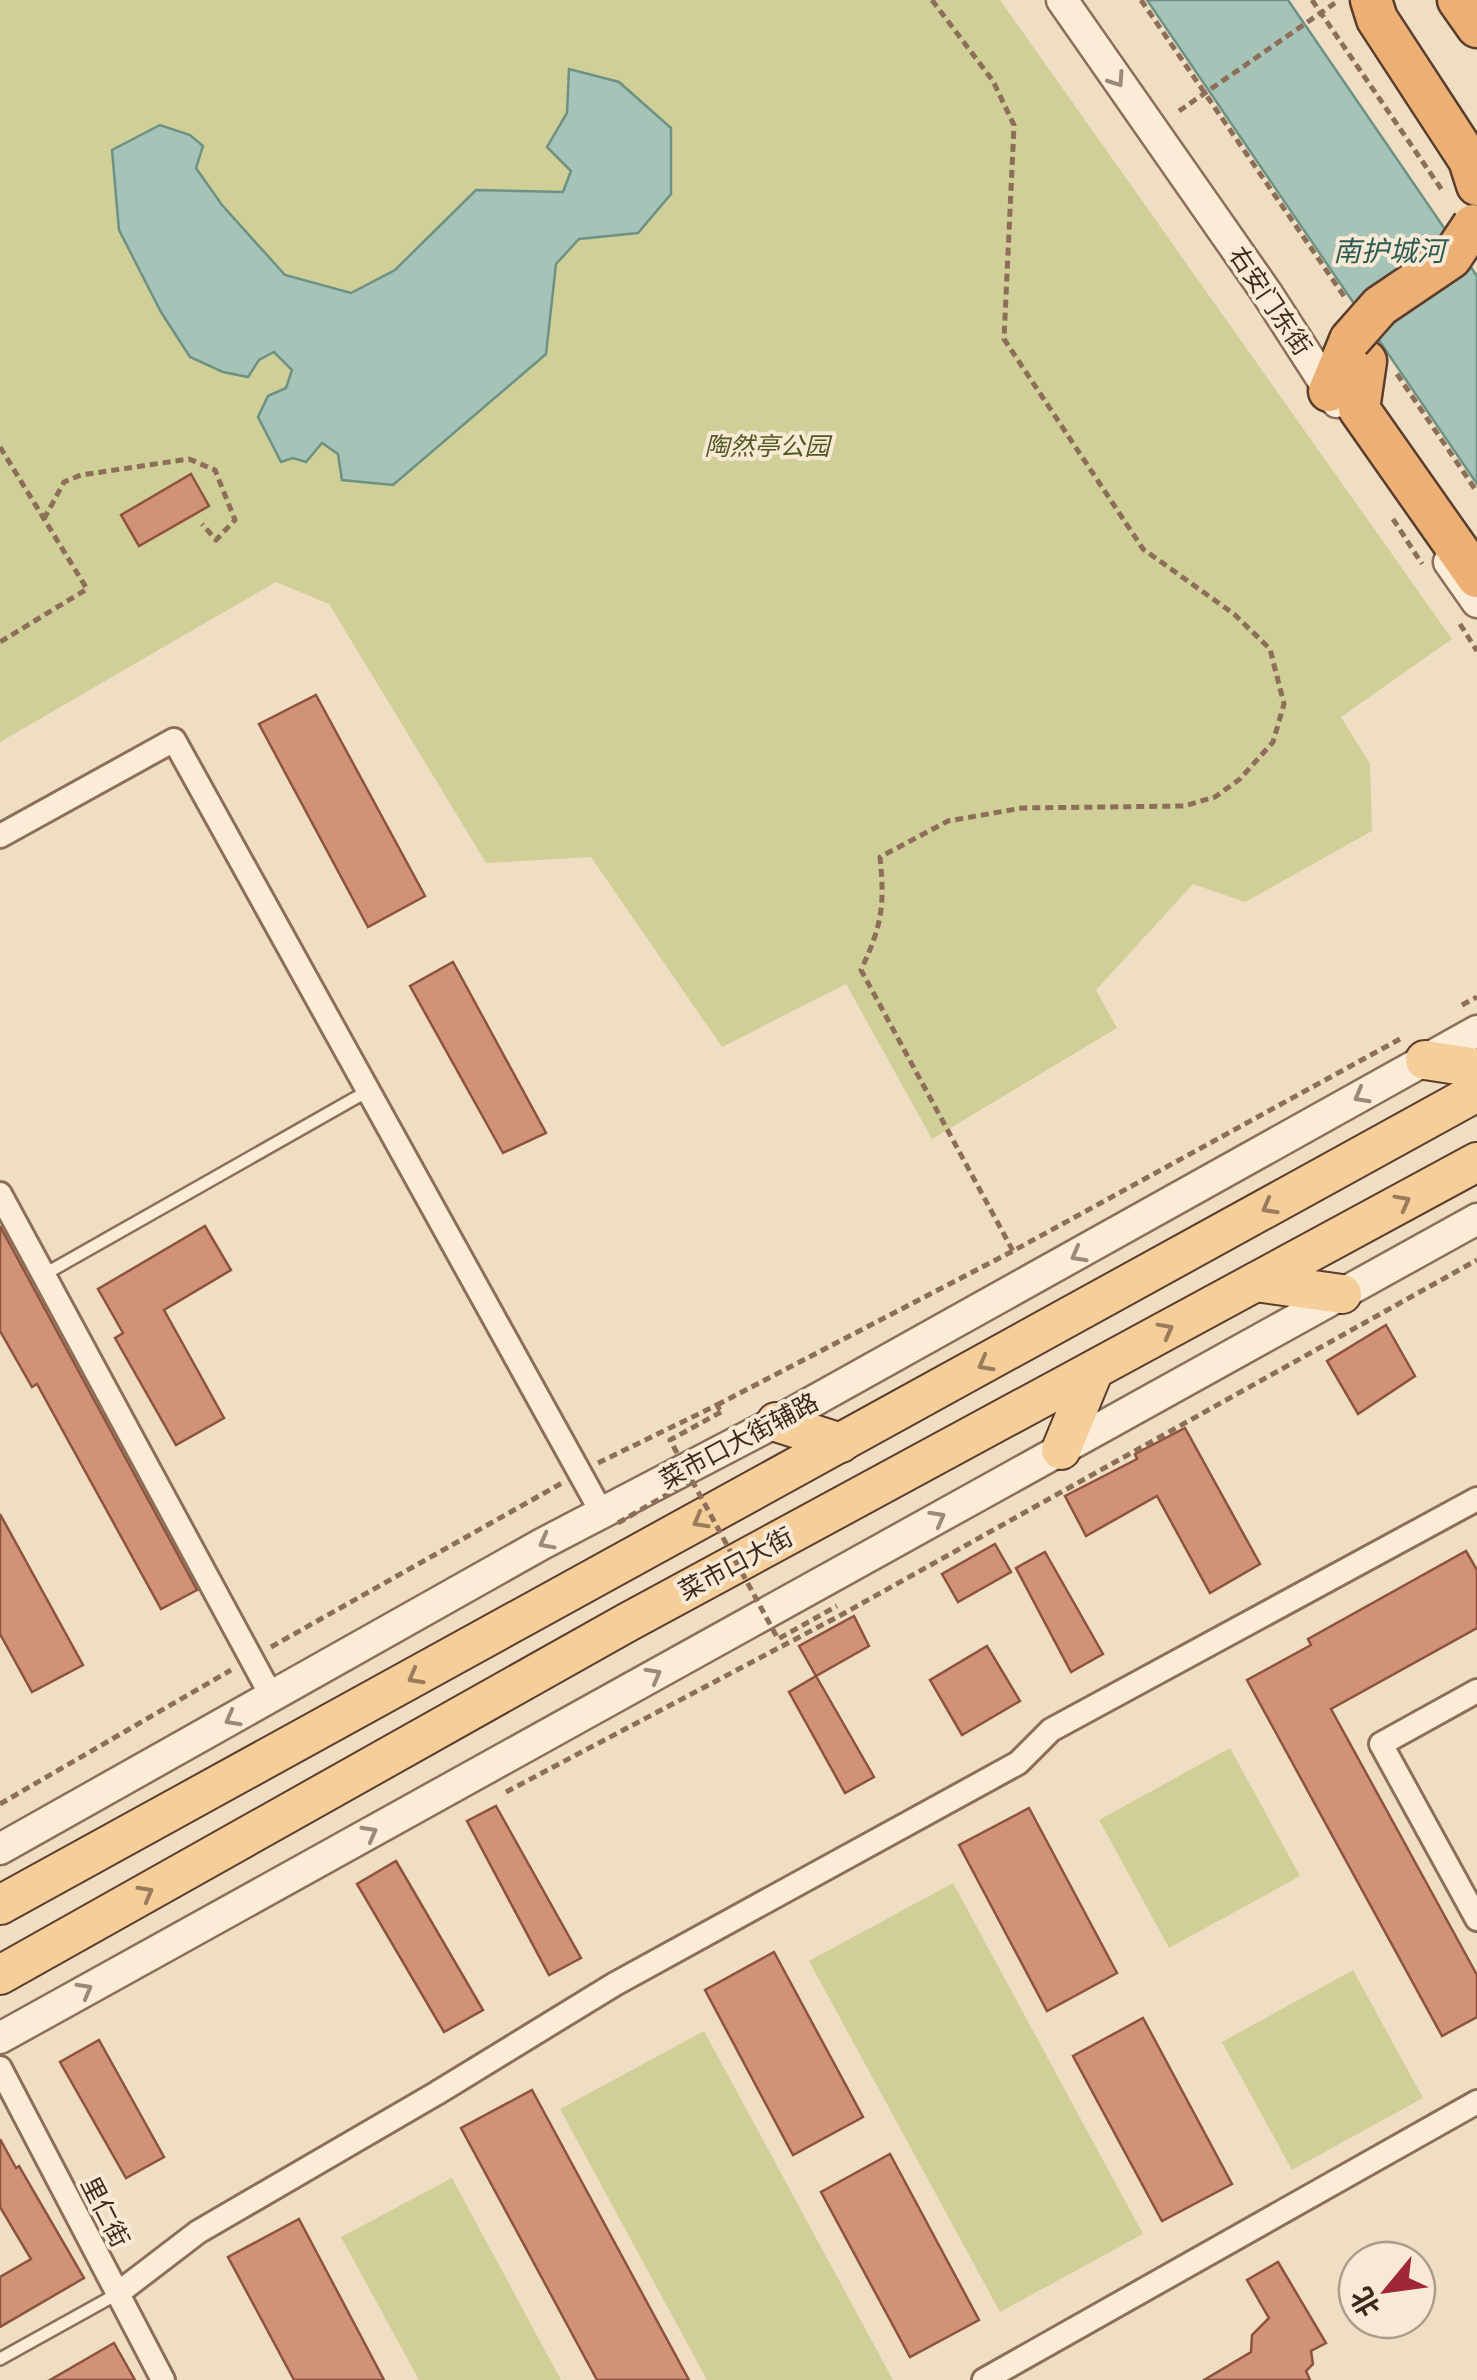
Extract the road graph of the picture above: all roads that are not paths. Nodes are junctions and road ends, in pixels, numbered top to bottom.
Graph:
1 (1062, 0) edge
2 (1392, 0) edge
3 (1458, 0) edge
4 (1353, 1) edge
5 (1477, 28) edge
6 (1477, 125) edge
7 (1469, 198) edge
8 (1477, 266) edge
9 (1364, 343) junction
10 (1329, 390) junction
11 (1477, 578) edge
12 (1477, 602) edge
13 (0, 836) edge
14 (1468, 1019) edge
15 (1416, 1048) junction
16 (1477, 1068) edge
17 (366, 1092) junction
18 (1477, 1092) edge
19 (1477, 1162) edge
20 (0, 1194) edge
21 (1477, 1219) edge
22 (45, 1274) junction
23 (1256, 1282) junction
24 (1342, 1294) junction
25 (1094, 1370) junction
26 (776, 1422) junction
27 (841, 1443) junction
28 (1061, 1450) junction
29 (1477, 1499) edge
30 (610, 1518) junction
31 (1477, 1691) edge
32 (272, 1697) junction
33 (0, 1849) edge
34 (0, 1905) edge
35 (1477, 1919) edge
36 (8, 1971) edge
37 (0, 2010) edge
38 (0, 2038) edge
39 (0, 2068) edge
40 (1477, 2102) edge
41 (117, 2294) junction
42 (0, 2359) edge
43 (163, 2380) edge
44 (984, 2380) edge

1 -> 10 street, 右安门东街
2 - 6 highway
3 - 5 highway
4 - 7 highway
7 - 9 highway, bridge
8 - 9 highway
9 - 10 highway
9 - 11 highway
10 - 12 street, 右安门东街
13 - 17 street
14 - 15 street, 菜市口大街辅路
15 - 16 main road
15 -> 26 street, 菜市口大街辅路
17 - 22 lane
17 - 30 street
18 -> 27 main road
23 -> 19 main road, 菜市口大街
20 - 22 street
21 - 24 street
22 - 32 street
23 - 24 main road
25 -> 23 main road, 菜市口大街
24 - 28 street
25 - 28 main road
36 -> 25 main road, 菜市口大街
26 - 27 main road
26 - 30 street, 菜市口大街辅路
27 -> 34 main road
38 -> 28 street
29 - 41 street
30 -> 32 street, 菜市口大街辅路
31 - 35 street
32 -> 33 street, 菜市口大街辅路
36 - 37 main road
39 - 41 street, 里仁街
40 - 44 street
41 - 42 lane
41 - 43 street, 里仁街

